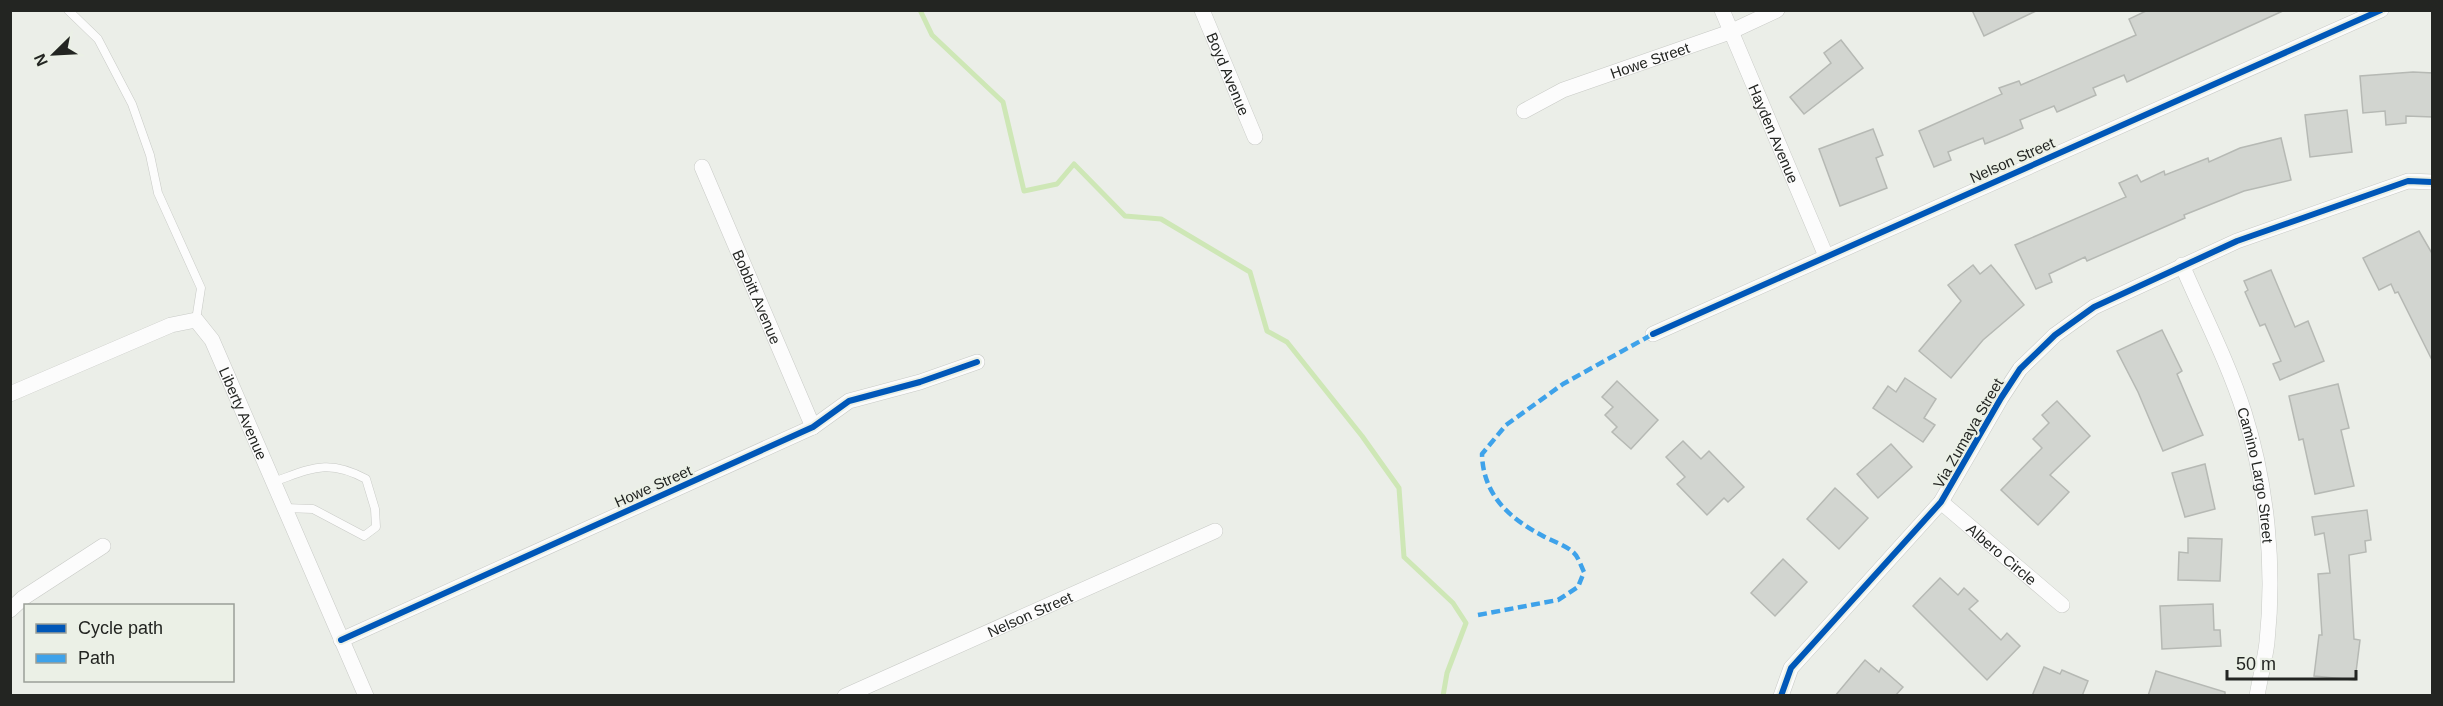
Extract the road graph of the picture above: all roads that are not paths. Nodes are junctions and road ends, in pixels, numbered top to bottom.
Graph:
1 (68, 10) edge
2 (1202, 10) edge
3 (1722, 10) edge
4 (1777, 10) edge
5 (2381, 10) edge
6 (1731, 32) junction
7 (1524, 111) dead end
8 (1254, 137) dead end
9 (702, 167) dead end
10 (2433, 182) edge
11 (1826, 256) junction
12 (2182, 266) junction
13 (196, 320) junction
14 (1653, 334) dead end
15 (977, 362) dead end
16 (10, 394) edge
17 (813, 427) junction
18 (273, 482) junction
19 (1941, 502) junction
20 (284, 508) junction
21 (1215, 531) dead end
22 (103, 546) dead end
23 (2062, 605) dead end
24 (10, 610) edge
25 (341, 640) junction
26 (1781, 695) edge
27 (366, 696) edge
28 (845, 696) edge
29 (2257, 696) edge

1 - 13 lane
2 - 8 street, Boyd Avenue
3 - 6 street, Hayden Avenue
4 - 6 street, Howe Street
5 - 11 street, Nelson Street
6 - 7 street, Howe Street
6 - 11 street, Hayden Avenue
9 - 17 street, Bobbitt Avenue
10 - 12 street, Via Zumaya Street
11 - 14 street, Nelson Street
12 - 19 street, Via Zumaya Street
12 - 29 street, Camino Largo Street
13 - 16 street
13 - 18 street, Liberty Avenue
15 - 17 street, Howe Street
17 - 25 street, Howe Street
18 - 20 street, Liberty Avenue
18 - 20 lane
19 - 23 street, Albero Circle
19 - 26 street, Via Zumaya Street
20 - 25 street, Liberty Avenue
21 - 28 street, Nelson Street
22 - 24 street
25 - 27 street, Liberty Avenue

